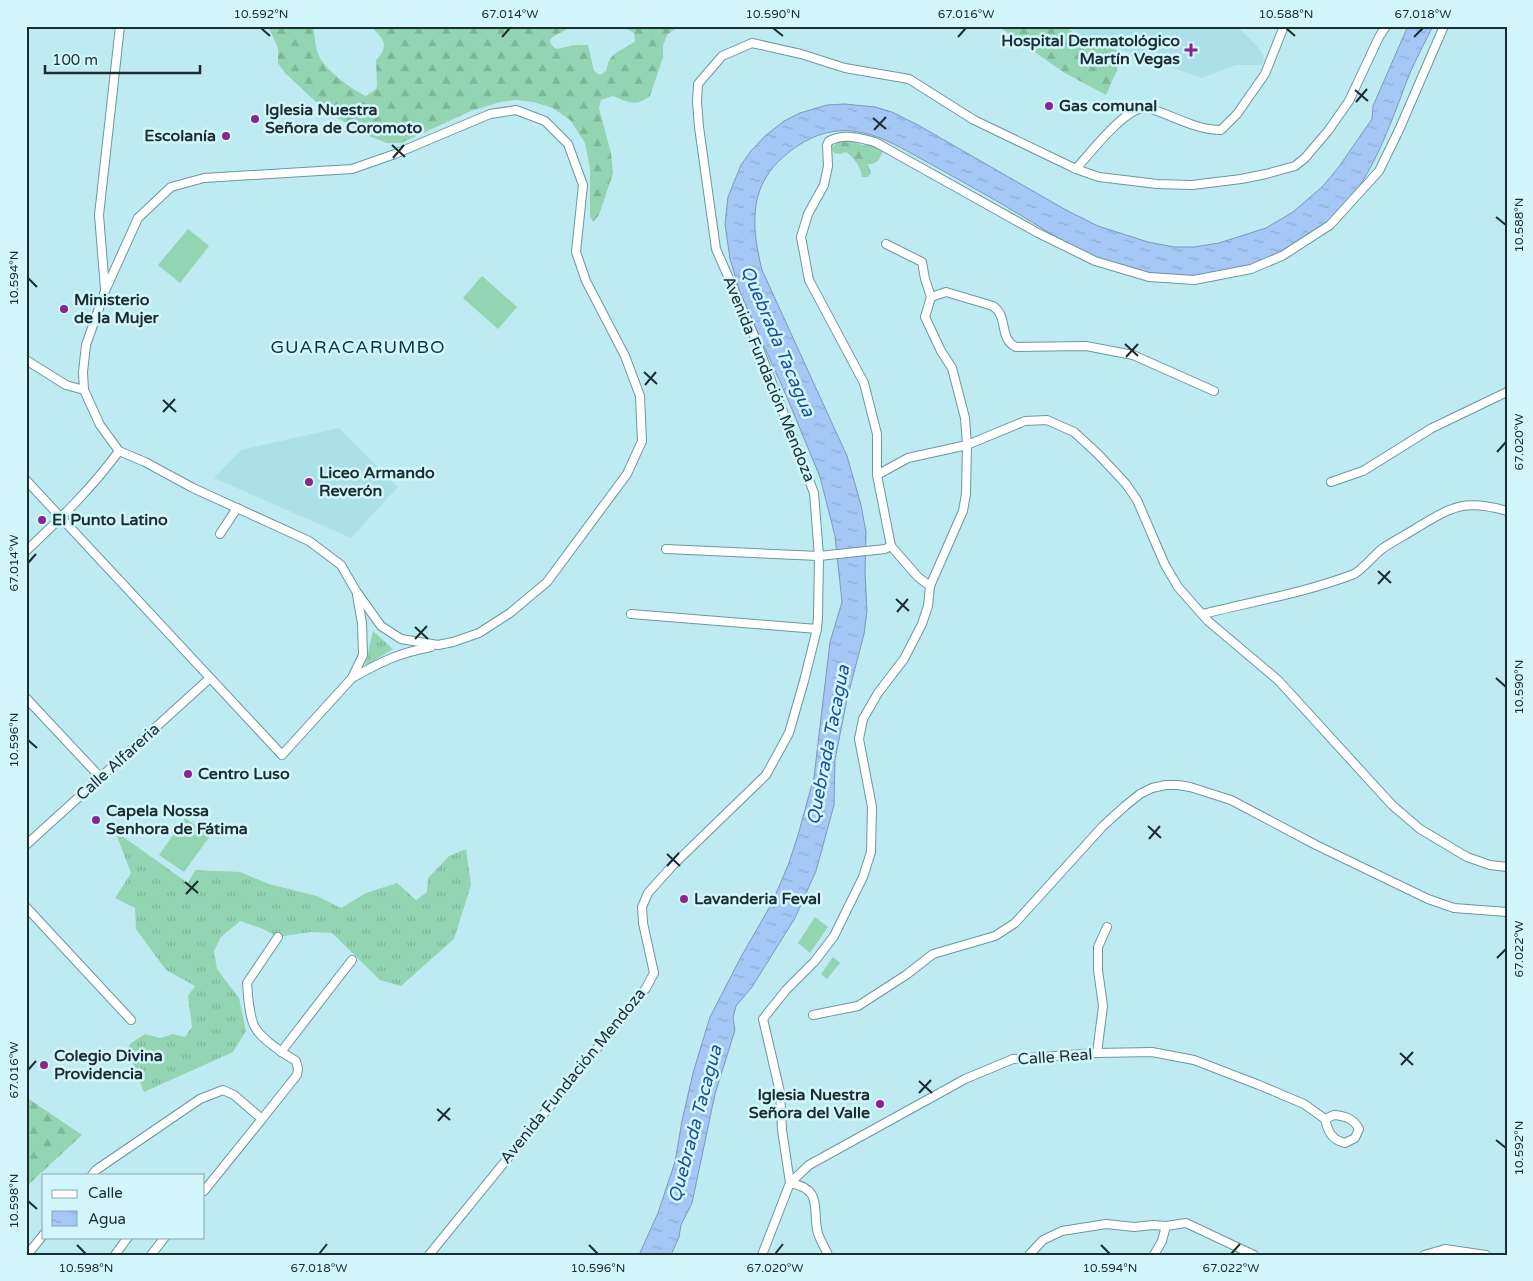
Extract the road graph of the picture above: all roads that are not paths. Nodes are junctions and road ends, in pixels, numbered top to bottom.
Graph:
1 (120, 26) edge
2 (1284, 26) edge
3 (1386, 26) edge
4 (1444, 26) edge
5 (1076, 169) junction
6 (886, 244) dead end
7 (105, 291) junction
8 (931, 298) junction
9 (26, 360) edge
10 (84, 390) junction
11 (1214, 392) dead end
12 (1507, 392) edge
13 (966, 445) junction
14 (119, 451) junction
15 (877, 476) junction
16 (26, 480) edge
17 (1331, 482) dead end
18 (237, 508) junction
19 (1507, 511) edge
20 (61, 519) junction
21 (220, 534) dead end
22 (888, 547) junction
23 (666, 549) dead end
24 (26, 551) edge
25 (820, 556) junction
26 (930, 586) junction
27 (356, 591) junction
28 (631, 614) dead end
29 (1203, 614) junction
30 (817, 629) junction
31 (438, 645) junction
32 (210, 678) junction
33 (352, 678) junction
34 (26, 698) edge
35 (100, 778) junction
36 (26, 845) edge
37 (1507, 867) edge
38 (26, 907) edge
39 (1507, 912) edge
40 (1107, 927) dead end
41 (278, 938) dead end
42 (352, 960) dead end
43 (813, 1015) dead end
44 (131, 1020) dead end
45 (281, 1052) junction
46 (1097, 1053) junction
47 (262, 1119) junction
48 (1325, 1120) junction
49 (93, 1174) edge
50 (790, 1183) junction
51 (205, 1189) edge
52 (1166, 1226) junction
53 (42, 1236) edge
54 (127, 1238) edge
55 (164, 1238) edge
56 (27, 1255) edge
57 (115, 1255) edge
58 (151, 1255) edge
59 (429, 1255) edge
60 (762, 1255) edge
61 (828, 1255) edge
62 (1029, 1255) edge
63 (1154, 1255) edge
64 (1254, 1255) edge
65 (1424, 1255) edge
66 (1486, 1255) edge

1 - 7 street
2 - 5 street
3 - 5 street, Avenida Fundación Mendoza
4 - 15 street
5 - 25 street, Avenida Fundación Mendoza
6 - 8 street
7 - 10 street
7 - 31 street
8 - 11 street
8 - 13 street
9 - 10 street
10 - 14 street
12 - 17 street
13 - 15 street
13 - 26 street
13 - 29 street
14 - 18 street
14 - 20 street
15 - 22 street
16 - 20 street
18 - 21 street
18 - 27 street
19 - 29 street
20 - 24 street
20 - 32 street
22 - 25 street
22 - 26 street
23 - 25 street
25 - 30 street, Avenida Fundación Mendoza
26 - 50 street
27 - 31 street
27 - 33 street
28 - 30 street
29 - 37 street
30 - 59 street, Avenida Fundación Mendoza
31 - 33 street
32 - 33 street
32 - 35 street, Calle Alfareria
34 - 35 street
35 - 36 street, Calle Alfareria
38 - 44 street
39 - 43 street
40 - 46 street
41 - 45 street
42 - 45 street
45 - 47 street
46 - 48 street, Calle Real
46 - 50 street, Calle Real
47 - 49 street
47 - 51 street
48 - 48 street
50 - 60 street, Calle Real
50 - 61 street
52 - 62 street
52 - 63 street
52 - 64 street
53 - 56 street
54 - 57 street
55 - 58 street
65 - 66 street

